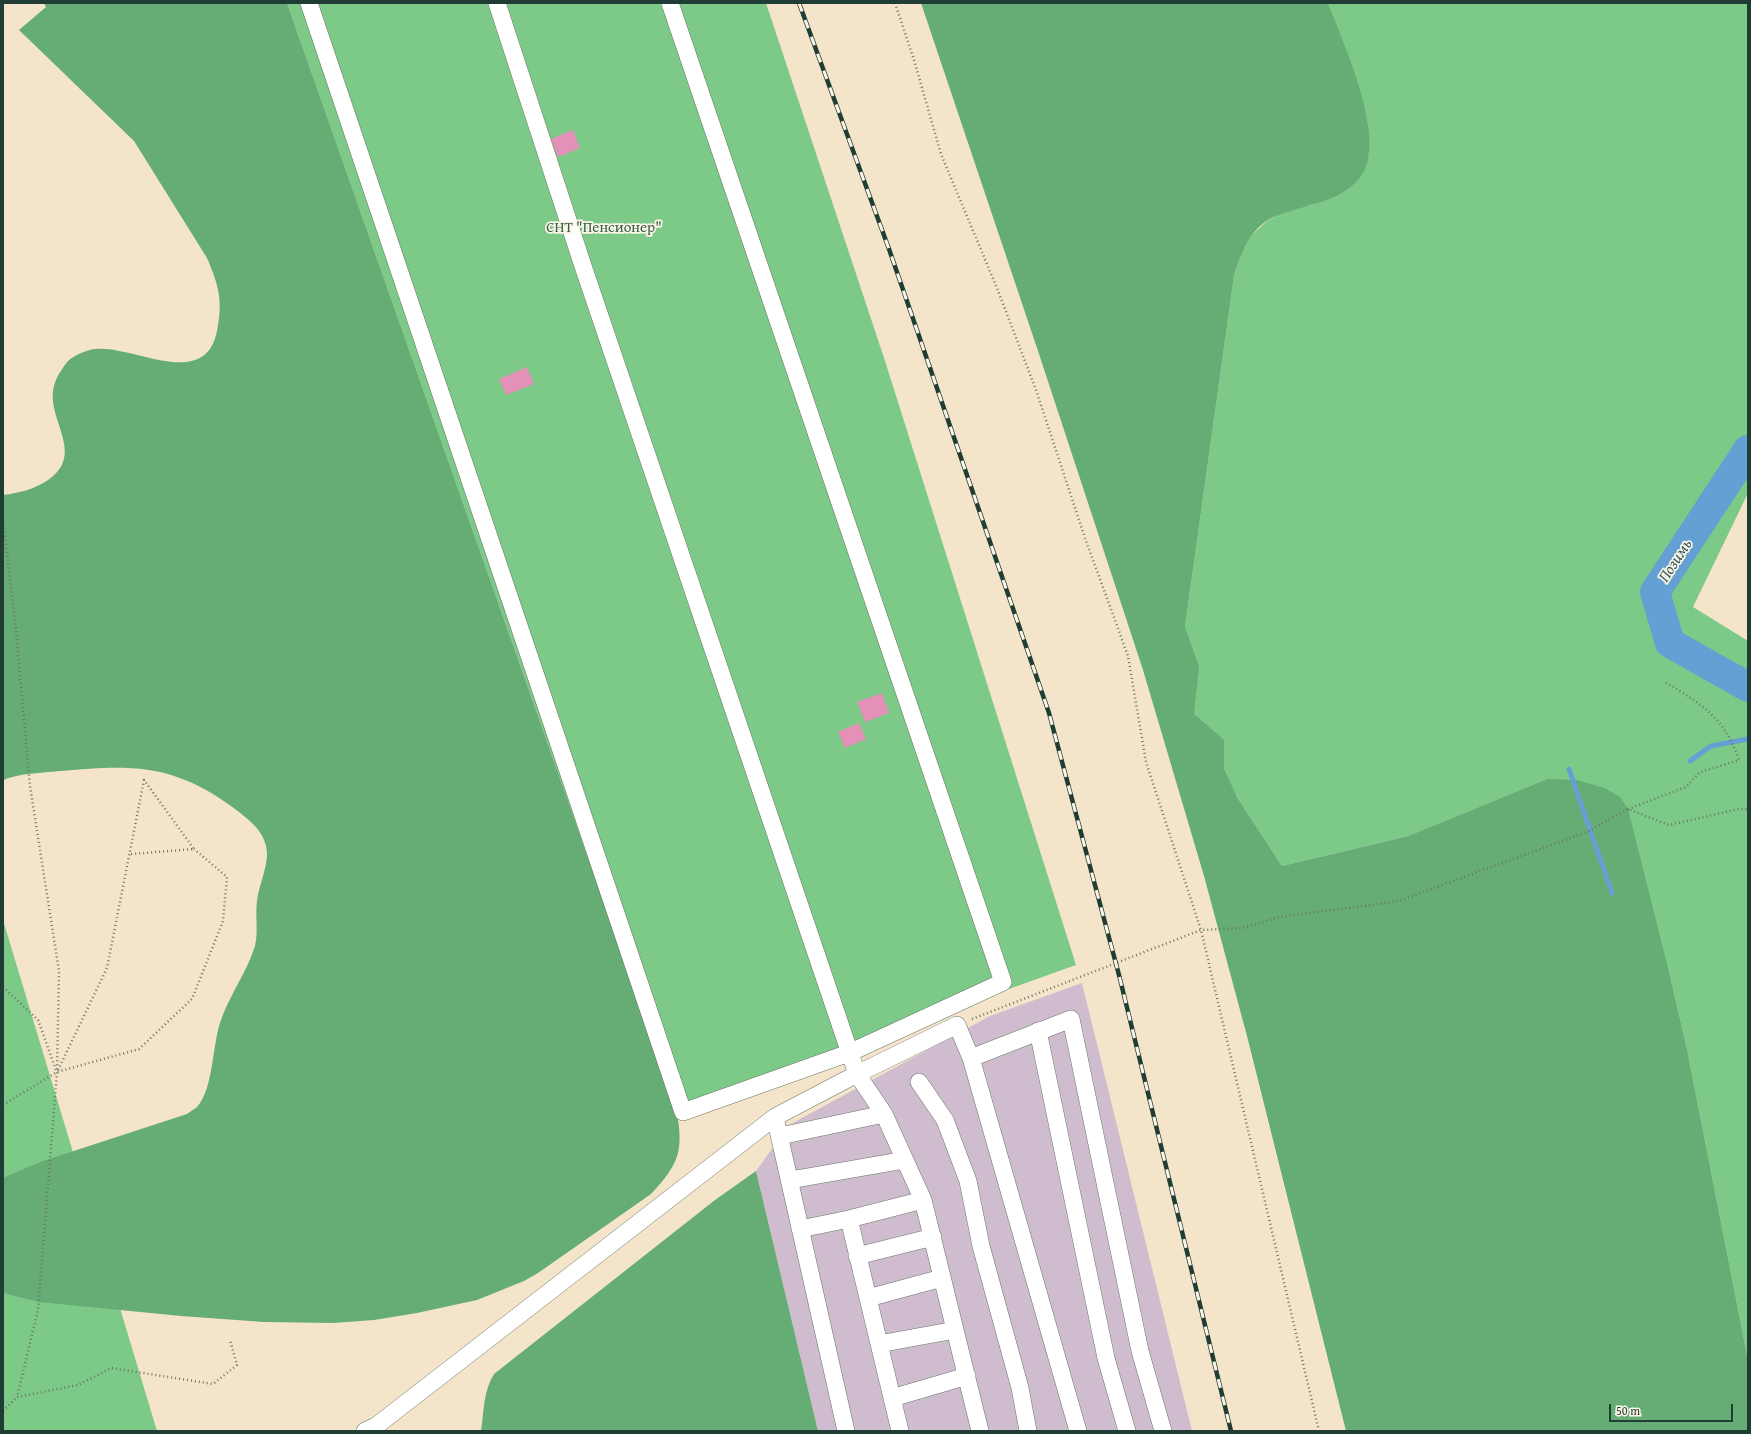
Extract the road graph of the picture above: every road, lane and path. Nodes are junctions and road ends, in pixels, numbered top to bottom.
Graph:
1 (310, 3) edge
2 (497, 3) edge
3 (670, 3) edge
4 (894, 3) edge
5 (3, 520) edge
6 (1665, 682) dead end
7 (1628, 809) junction
8 (1748, 809) edge
9 (194, 849) junction
10 (131, 854) junction
11 (1201, 930) junction
12 (3, 987) edge
13 (957, 1025) junction
14 (1038, 1031) junction
15 (849, 1053) junction
16 (971, 1058) junction
17 (56, 1072) junction
18 (857, 1074) junction
19 (920, 1082) dead end
20 (3, 1105) edge
21 (884, 1114) junction
22 (776, 1117) junction
23 (780, 1136) junction
24 (905, 1160) junction
25 (790, 1180) junction
26 (923, 1200) junction
27 (849, 1219) junction
28 (800, 1229) junction
29 (932, 1237) junction
30 (858, 1256) junction
31 (942, 1278) junction
32 (868, 1298) junction
33 (956, 1330) junction
34 (230, 1340) dead end
35 (879, 1344) junction
36 (967, 1376) junction
37 (17, 1397) junction
38 (892, 1398) junction
39 (3, 1411) edge
40 (365, 1431) edge
41 (846, 1431) edge
42 (900, 1431) edge
43 (978, 1431) edge
44 (1028, 1431) edge
45 (1078, 1431) edge
46 (1127, 1431) edge
47 (1163, 1431) edge
48 (1319, 1431) edge

1 - 15 street
2 - 15 street
3 - 15 street
4 - 11 path
5 - 17 path
6 - 7 path
7 - 8 path
7 - 11 path
9 - 10 path
9 - 10 path
9 - 17 path
10 - 17 path
11 - 13 path
11 - 48 path
12 - 17 path
13 - 16 street
13 - 18 street
14 - 16 street
14 - 46 street
14 - 47 street
15 - 18 street
16 - 45 street
17 - 20 path
17 - 37 path
18 - 21 street
18 - 22 street
19 - 44 street
21 - 23 street
21 - 24 street
22 - 23 street
22 - 40 street
23 - 25 street
24 - 25 street
24 - 26 street
25 - 28 street
26 - 27 street
26 - 29 street
27 - 28 street
27 - 30 street
28 - 41 street
29 - 30 street
29 - 31 street
30 - 32 street
31 - 32 street
31 - 33 street
32 - 35 street
33 - 35 street
33 - 36 street
34 - 37 path
35 - 38 street
36 - 38 street
36 - 43 street
37 - 39 path
38 - 42 street

